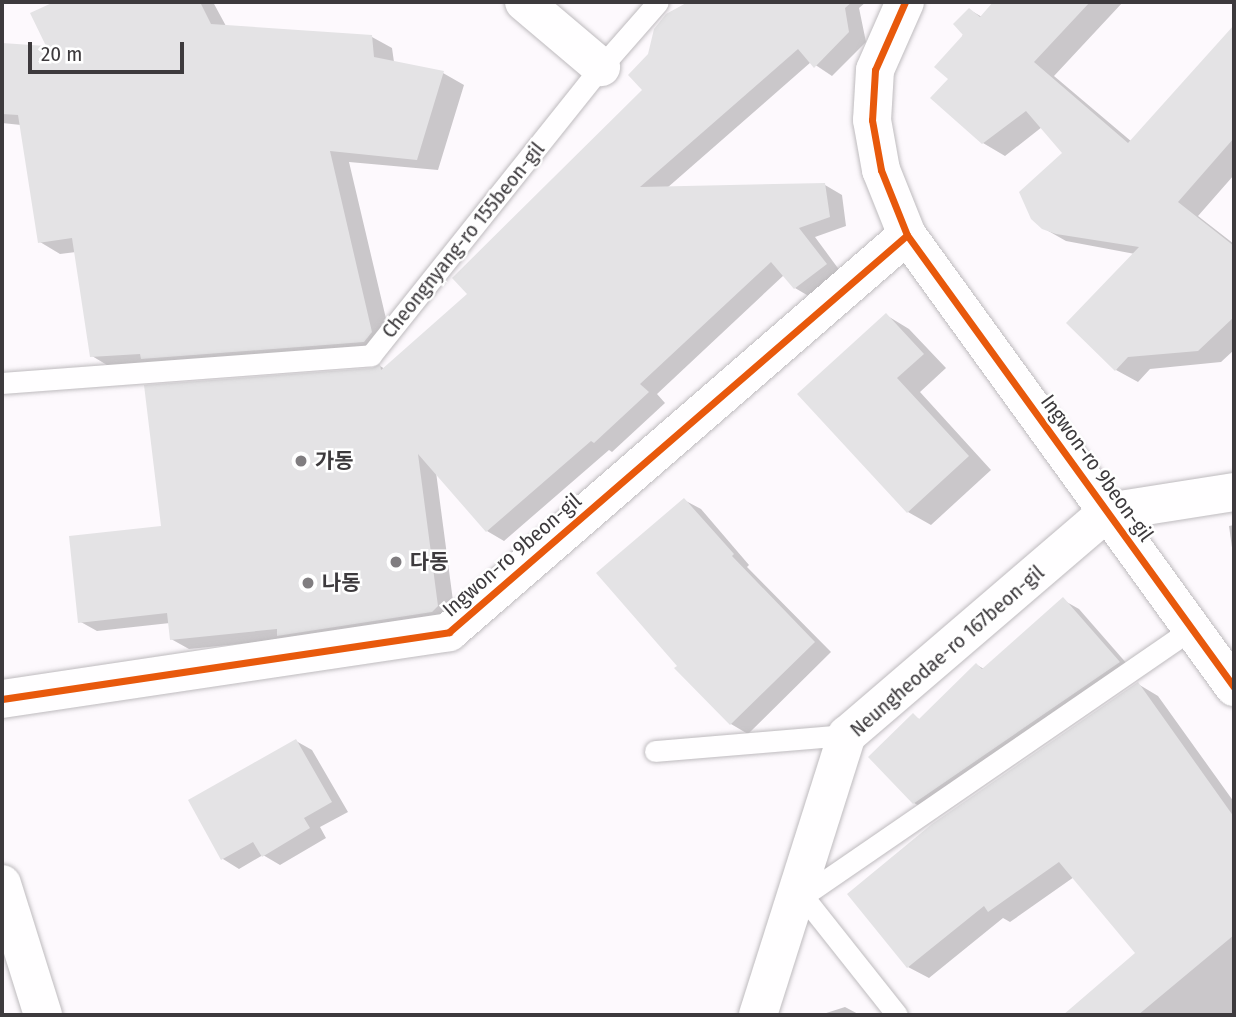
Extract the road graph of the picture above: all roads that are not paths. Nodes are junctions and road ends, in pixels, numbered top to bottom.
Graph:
1 (524, 2) edge
2 (658, 2) edge
3 (905, 2) edge
4 (601, 66) junction
5 (907, 236) junction
6 (2, 383) edge
7 (1234, 492) edge
8 (1107, 512) junction
9 (1192, 629) junction
10 (1234, 687) edge
11 (2, 699) edge
12 (847, 735) junction
13 (655, 751) dead end
14 (2, 884) edge
15 (801, 893) junction
16 (43, 1015) edge
17 (758, 1015) edge
18 (897, 1015) edge

1 - 4 street
2 - 4 lane, Cheongnyang-ro 155beon-gil
3 - 5 street, Ingwon-ro 9beon-gil
4 - 6 lane, Cheongnyang-ro 155beon-gil
5 - 8 street, Ingwon-ro 9beon-gil
5 - 11 street, Ingwon-ro 9beon-gil
7 - 8 street
8 - 9 street, Ingwon-ro 9beon-gil
8 - 12 street, Neungheodae-ro 167beon-gil
9 - 10 street, Ingwon-ro 9beon-gil
9 - 15 lane
12 - 13 lane
12 - 15 street, Neungheodae-ro 167beon-gil
14 - 16 street
15 - 17 street, Neungheodae-ro 167beon-gil
15 - 18 lane

